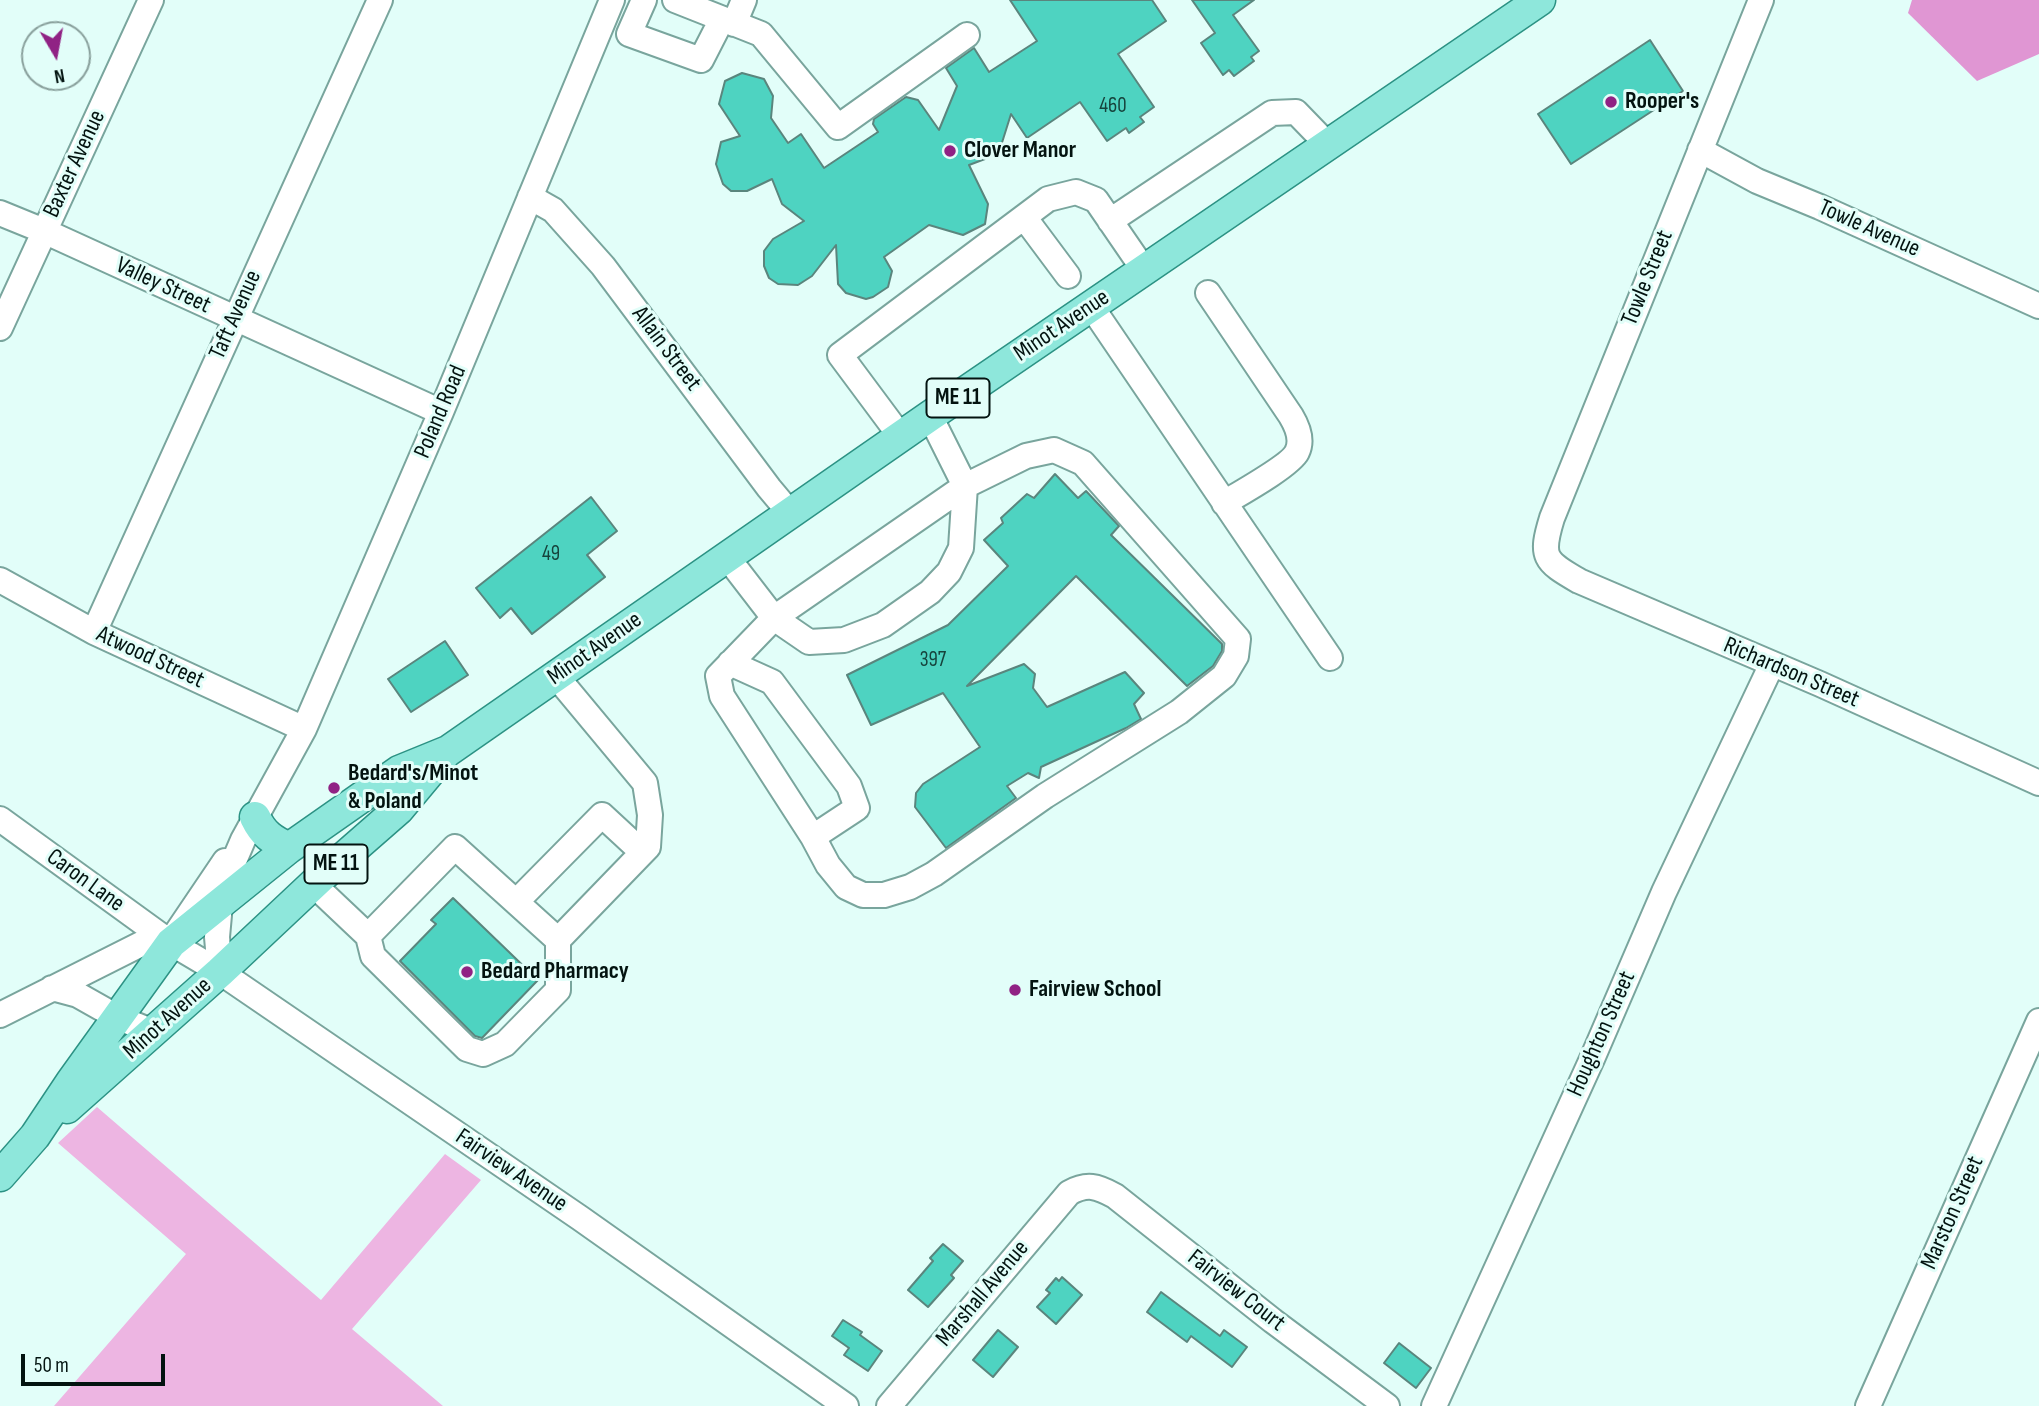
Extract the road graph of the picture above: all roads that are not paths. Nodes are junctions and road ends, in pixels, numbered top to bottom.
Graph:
1 (151, 0) edge
2 (380, 0) edge
3 (612, 0) edge
4 (644, 0) edge
5 (675, 0) edge
6 (744, 0) edge
7 (1540, 0) edge
8 (1762, 0) edge
9 (728, 21) junction
10 (967, 35) dead end
11 (1327, 144) junction
12 (1700, 150) junction
13 (530, 197) junction
14 (0, 213) edge
15 (1024, 217) junction
16 (1110, 221) junction
17 (44, 231) junction
18 (1144, 270) junction
19 (1068, 276) dead end
20 (1208, 293) dead end
21 (1091, 306) junction
22 (2039, 306) edge
23 (234, 319) junction
24 (0, 328) edge
25 (441, 412) junction
26 (930, 416) junction
27 (901, 437) junction
28 (965, 485) junction
29 (1224, 503) junction
30 (790, 513) junction
31 (727, 557) junction
32 (1547, 557) joint
33 (0, 580) edge
34 (774, 618) junction
35 (94, 632) junction
36 (1330, 658) dead end
37 (730, 663) junction
38 (1772, 664) junction
39 (556, 676) junction
40 (304, 729) junction
41 (448, 751) junction
42 (2039, 783) edge
43 (255, 817) junction
44 (0, 818) edge
45 (813, 836) junction
46 (289, 848) junction
47 (642, 852) junction
48 (313, 884) junction
49 (516, 902) junction
50 (220, 904) junction
51 (368, 936) junction
52 (558, 940) junction
53 (171, 943) junction
54 (220, 972) junction
55 (52, 988) junction
56 (0, 1015) edge
57 (117, 1017) junction
58 (2039, 1021) edge
59 (153, 1032) junction
60 (35, 1136) junction
61 (0, 1176) edge
62 (1081, 1186) joint
63 (846, 1406) edge
64 (889, 1406) edge
65 (1387, 1406) edge
66 (1434, 1406) edge
67 (1868, 1406) edge

1 - 17 street, Baxter Avenue
2 - 23 street, Taft Avenue
3 - 13 street, Poland Road
4 - 9 street
5 - 9 street
6 - 9 street
7 - 11 main road, Minot Avenue / ME 11
8 - 12 street, Towle Street
9 - 10 street
11 - 16 street
11 - 18 main road, Minot Avenue / ME 11
12 - 22 street, Towle Avenue
12 - 32 street, Towle Street
13 - 25 street, Poland Road
13 - 30 street, Allain Street
14 - 17 street, Valley Street
15 - 16 street
15 - 19 street
15 - 27 street
16 - 18 street
17 - 23 street, Valley Street
17 - 24 street, Baxter Avenue
18 - 21 main road, Minot Avenue / ME 11
20 - 29 street
21 - 26 main road, Minot Avenue / ME 11
21 - 29 street
23 - 25 street, Valley Street
23 - 35 street, Taft Avenue
25 - 40 street, Poland Road
26 - 27 main road, Minot Avenue / ME 11
26 - 28 street
27 - 30 main road, Minot Avenue / ME 11
28 - 34 street
28 - 34 street
28 - 45 street
29 - 36 street
30 - 31 main road, Minot Avenue / ME 11
31 - 34 street
31 - 39 main road, Minot Avenue / ME 11
32 - 38 street, Richardson Street
33 - 35 street, Atwood Street
34 - 37 street
35 - 40 street, Atwood Street
37 - 45 street
37 - 45 street
38 - 42 street, Richardson Street
38 - 66 street, Houghton Street
39 - 41 main road, Minot Avenue / ME 11
39 - 47 street
40 - 43 street, Poland Road
41 - 46 main road, Minot Avenue / ME 11
41 - 48 main road, Minot Avenue / ME 11
43 - 46 main road
43 - 50 street, Poland Road
43 - 53 street, Poland Road
44 - 53 street, Caron Lane
46 - 50 main road, Minot Avenue / ME 11
47 - 49 street
47 - 52 street
48 - 51 street
48 - 54 main road, Minot Avenue / ME 11
49 - 51 street
49 - 52 street
50 - 53 main road, Minot Avenue / ME 11
50 - 54 street, Poland Road
51 - 52 street
53 - 54 street, Fairview Avenue
53 - 55 street
53 - 57 main road, ME 11
54 - 59 main road, Minot Avenue / ME 11
54 - 63 street, Fairview Avenue
55 - 56 street
55 - 57 street
57 - 59 street
57 - 60 main road, ME 11
58 - 67 street, Marston Street
59 - 60 main road, Minot Avenue / ME 11
60 - 61 main road, ME 11
62 - 64 street, Marshall Avenue
62 - 65 street, Fairview Court

